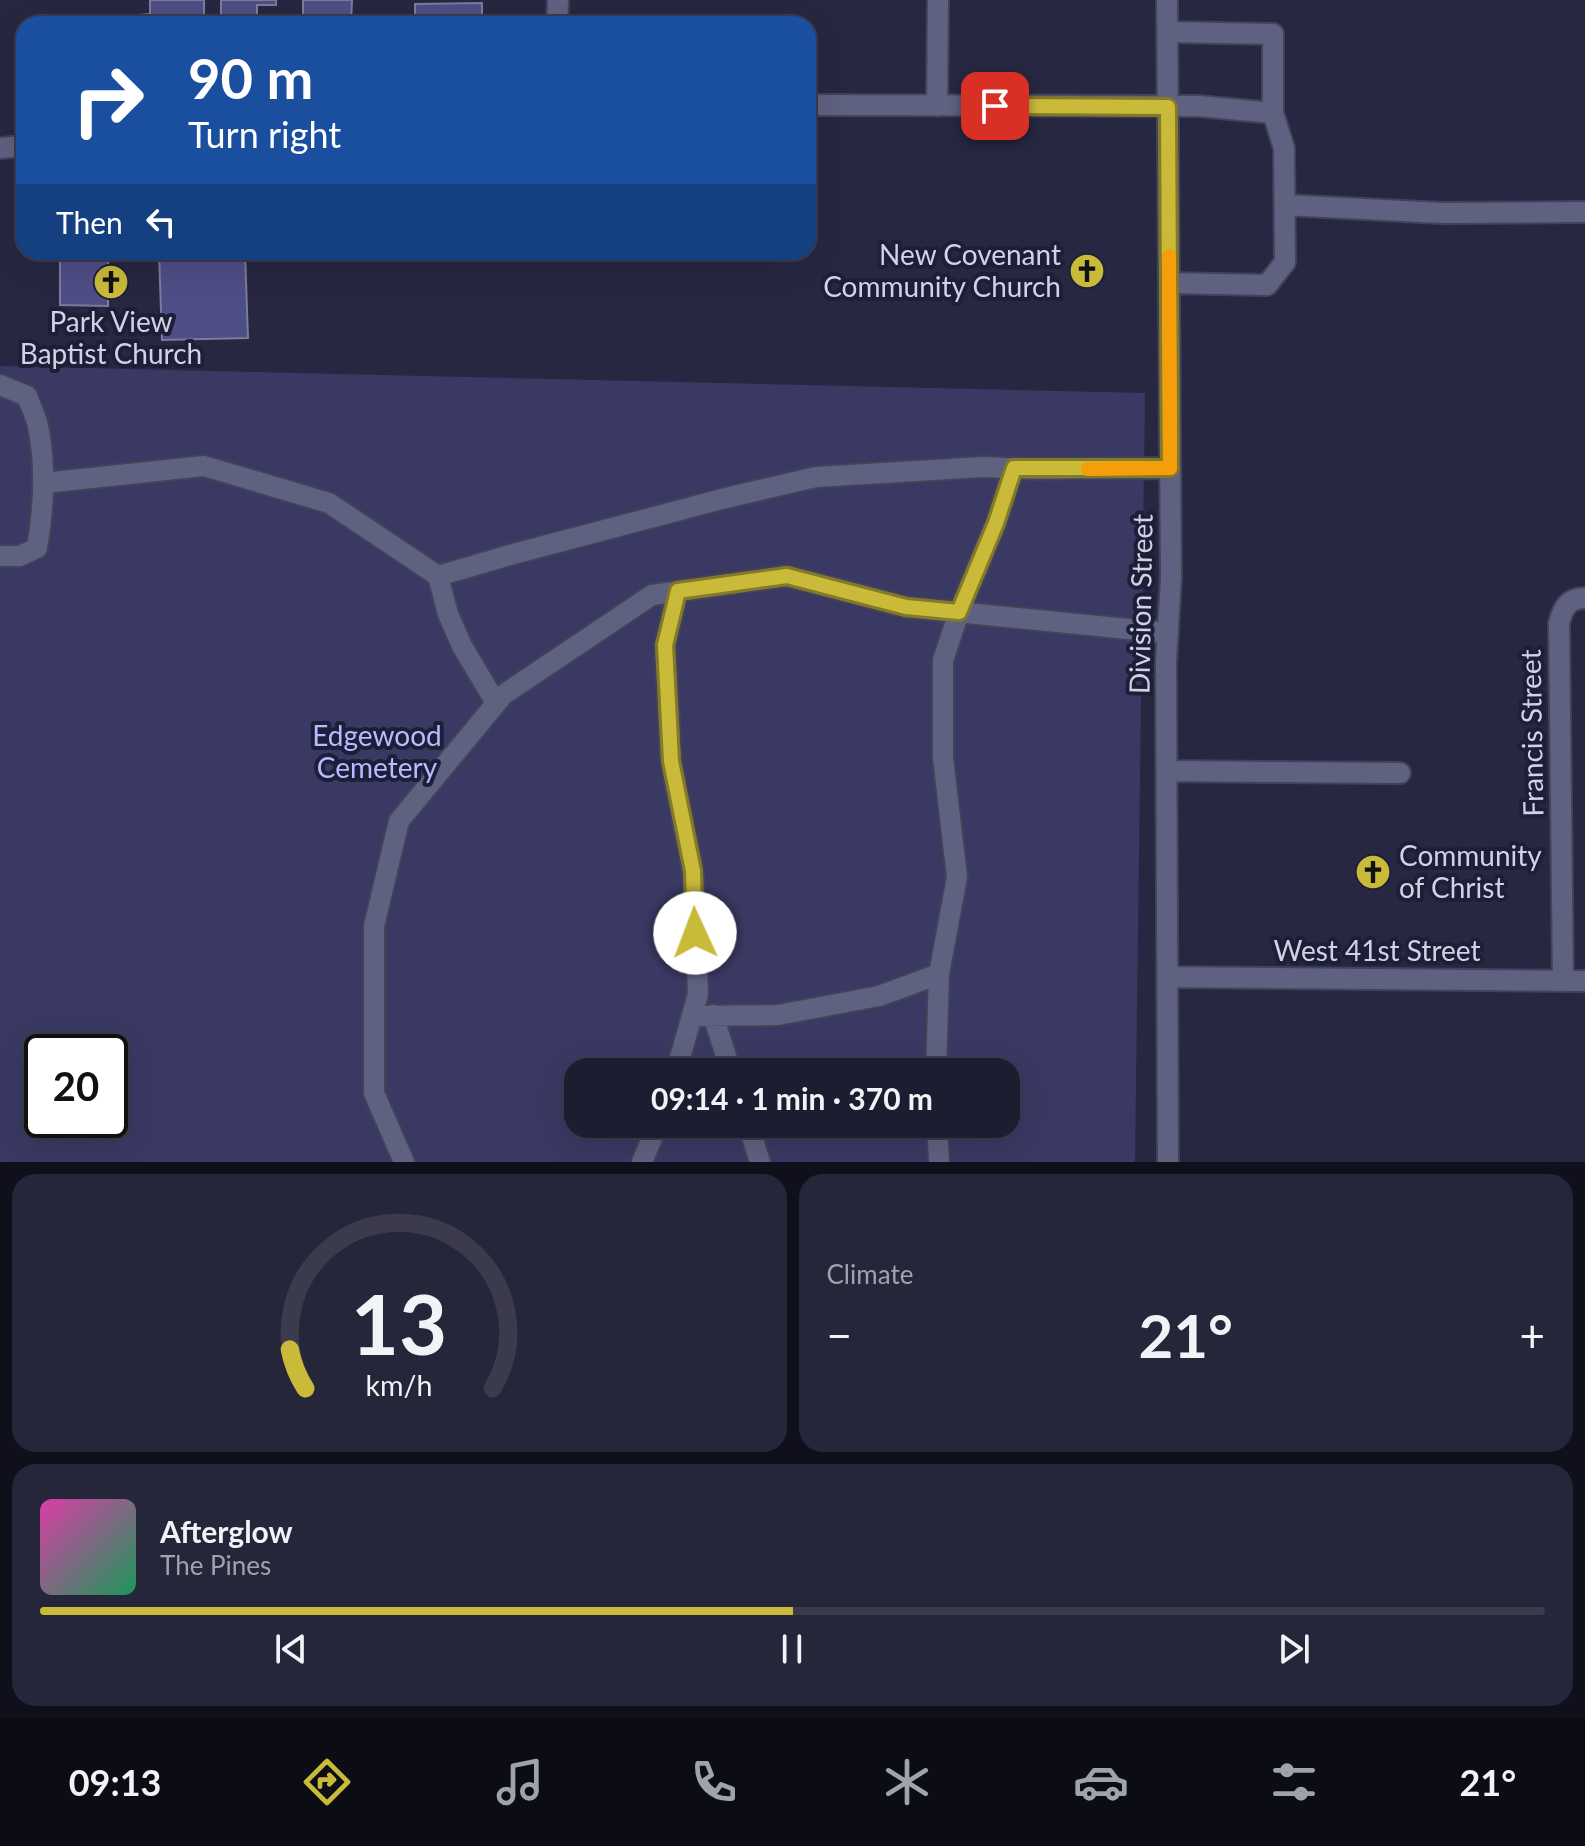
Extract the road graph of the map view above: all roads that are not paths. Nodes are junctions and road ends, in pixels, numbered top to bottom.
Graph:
1 (938, 0) edge
2 (1167, 0) edge
3 (1168, 32) junction
4 (816, 105) edge
5 (937, 106) junction
6 (1168, 107) junction
7 (1273, 113) junction
8 (1285, 205) junction
9 (1585, 212) edge
10 (1169, 283) junction
11 (0, 385) edge
12 (1014, 468) junction
13 (1170, 468) junction
14 (44, 483) junction
15 (0, 556) edge
16 (438, 576) junction
17 (678, 591) junction
18 (1585, 598) edge
19 (959, 612) junction
20 (1168, 633) junction
21 (496, 703) junction
22 (1167, 771) junction
23 (1400, 773) dead end
24 (939, 974) junction
25 (1169, 977) junction
26 (1563, 980) junction
27 (1585, 981) edge
28 (713, 1015) junction
29 (692, 1016) junction
30 (680, 1058) edge
31 (727, 1058) edge
32 (936, 1058) edge
33 (652, 1138) edge
34 (752, 1138) edge
35 (938, 1138) edge
36 (404, 1162) edge
37 (642, 1162) edge
38 (760, 1162) edge
39 (939, 1162) edge
40 (1168, 1162) edge

1 - 5 street
2 - 3 street, Division Street
3 - 6 street, Division Street
3 - 7 street
4 - 5 street
5 - 6 street
6 - 7 street
6 - 10 street, Division Street
7 - 8 street
8 - 9 street
8 - 10 street
10 - 13 street, Division Street
11 - 14 street
12 - 13 street
12 - 16 street
12 - 19 street
13 - 20 street, Division Street
14 - 15 street
14 - 16 street
16 - 21 street
17 - 19 street
17 - 21 street
17 - 29 street
18 - 26 street, Francis Street
19 - 20 street
19 - 24 street
20 - 22 street, Division Street
21 - 36 street
22 - 23 street
22 - 25 street, Division Street
24 - 28 street
24 - 32 street
25 - 26 street, West 41st Street
25 - 40 street, Division Street
26 - 27 street, West 41st Street
28 - 29 street
28 - 31 street
29 - 30 street
33 - 37 street
34 - 38 street
35 - 39 street

